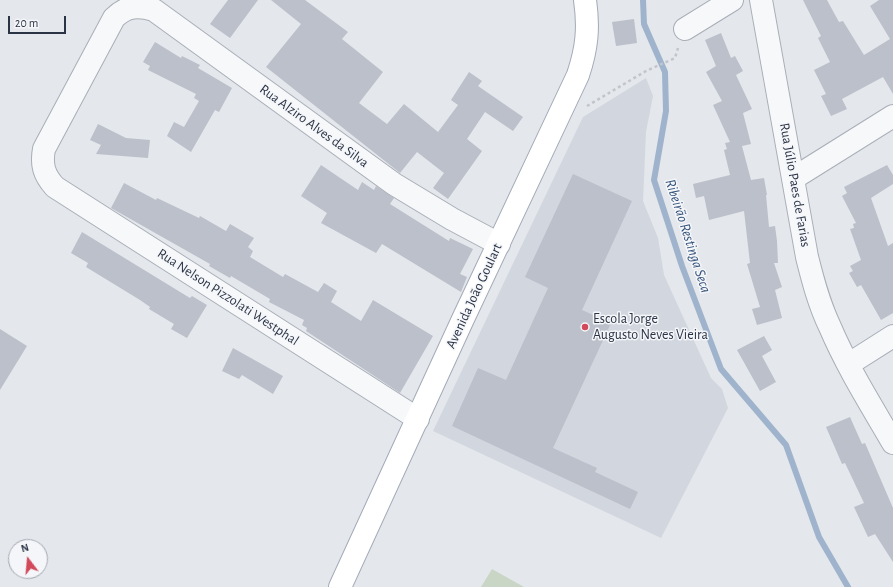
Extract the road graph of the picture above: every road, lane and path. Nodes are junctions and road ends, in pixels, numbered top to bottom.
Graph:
1 (585, 0) edge
2 (732, 0) edge
3 (761, 0) edge
4 (685, 29) dead end
5 (675, 58) dead end
6 (586, 106) dead end
7 (893, 116) edge
8 (44, 171) joint
9 (794, 178) junction
10 (498, 244) junction
11 (893, 336) edge
12 (848, 364) junction
13 (418, 419) junction
14 (893, 443) edge
15 (340, 587) edge

1 - 10 main road, Avenida João Goulart
2 - 4 street
3 - 9 street, Rua Júlio Paes de Farias
5 - 6 path
7 - 9 street
8 - 10 street, Rua Alziro Alves da Silva
8 - 13 street, Rua Nelson Pizzolati Westphal
9 - 12 street, Rua Júlio Paes de Farias
10 - 13 main road, Avenida João Goulart
11 - 12 street
12 - 14 street, Rua Júlio Paes de Farias
13 - 15 main road, Avenida João Goulart

